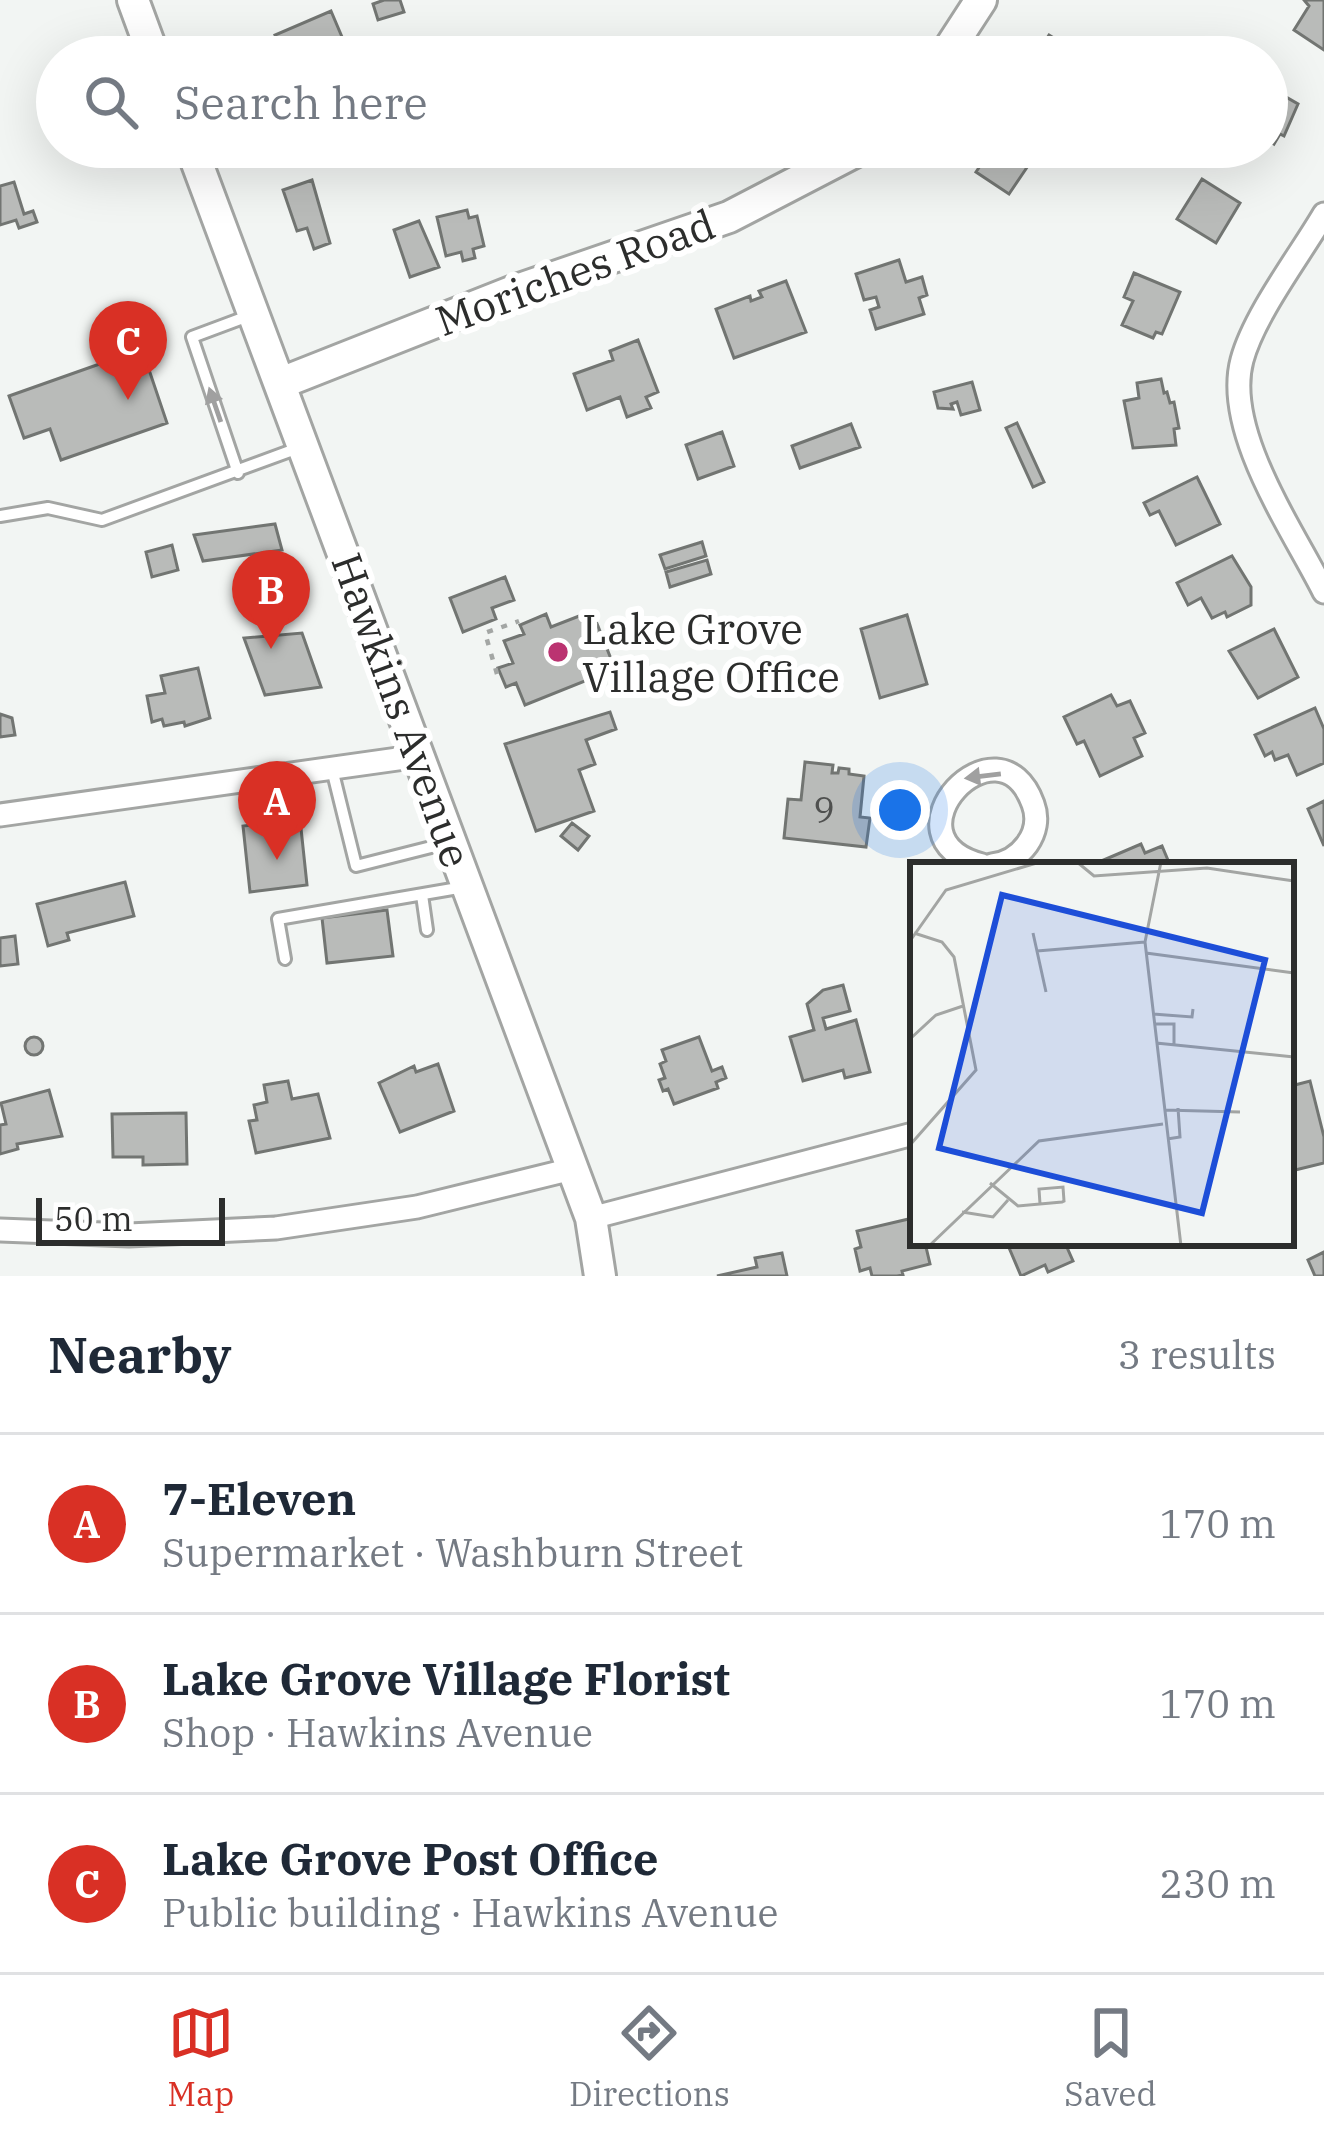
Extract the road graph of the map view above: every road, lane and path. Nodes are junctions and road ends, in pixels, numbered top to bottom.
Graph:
1 (133, 0) edge
2 (981, 0) edge
3 (146, 36) edge
4 (958, 36) edge
5 (199, 168) edge
6 (824, 168) edge
7 (1324, 214) edge
8 (252, 314) junction
9 (281, 383) junction
10 (304, 446) junction
11 (238, 473) junction
12 (0, 516) edge
13 (1324, 592) edge
14 (519, 621) dead end
15 (497, 674) dead end
16 (418, 757) junction
17 (332, 769) junction
18 (0, 815) edge
19 (451, 842) junction
20 (974, 862) edge
21 (1005, 862) edge
22 (467, 887) junction
23 (422, 895) junction
24 (427, 930) dead end
25 (285, 958) dead end
26 (910, 1135) edge
27 (572, 1168) junction
28 (591, 1218) junction
29 (0, 1230) edge
30 (600, 1276) edge

1 - 3 street
2 - 4 street
5 - 8 street, Hawkins Avenue
6 - 9 street, Moriches Road
7 - 13 street
8 - 9 street, Hawkins Avenue
11 -> 8 lane
9 - 10 street, Hawkins Avenue
10 - 11 lane
10 - 16 street, Hawkins Avenue
11 - 12 lane
14 - 15 path
16 - 17 street
16 - 19 street, Hawkins Avenue
17 - 18 street
17 - 19 lane
19 - 22 street, Hawkins Avenue
21 -> 20 street
22 - 23 lane
22 - 27 street, Hawkins Avenue
23 - 24 lane
23 - 25 lane
26 - 28 street
27 - 28 street, Hawkins Avenue
27 - 29 street
28 - 30 street, Hawkins Avenue

